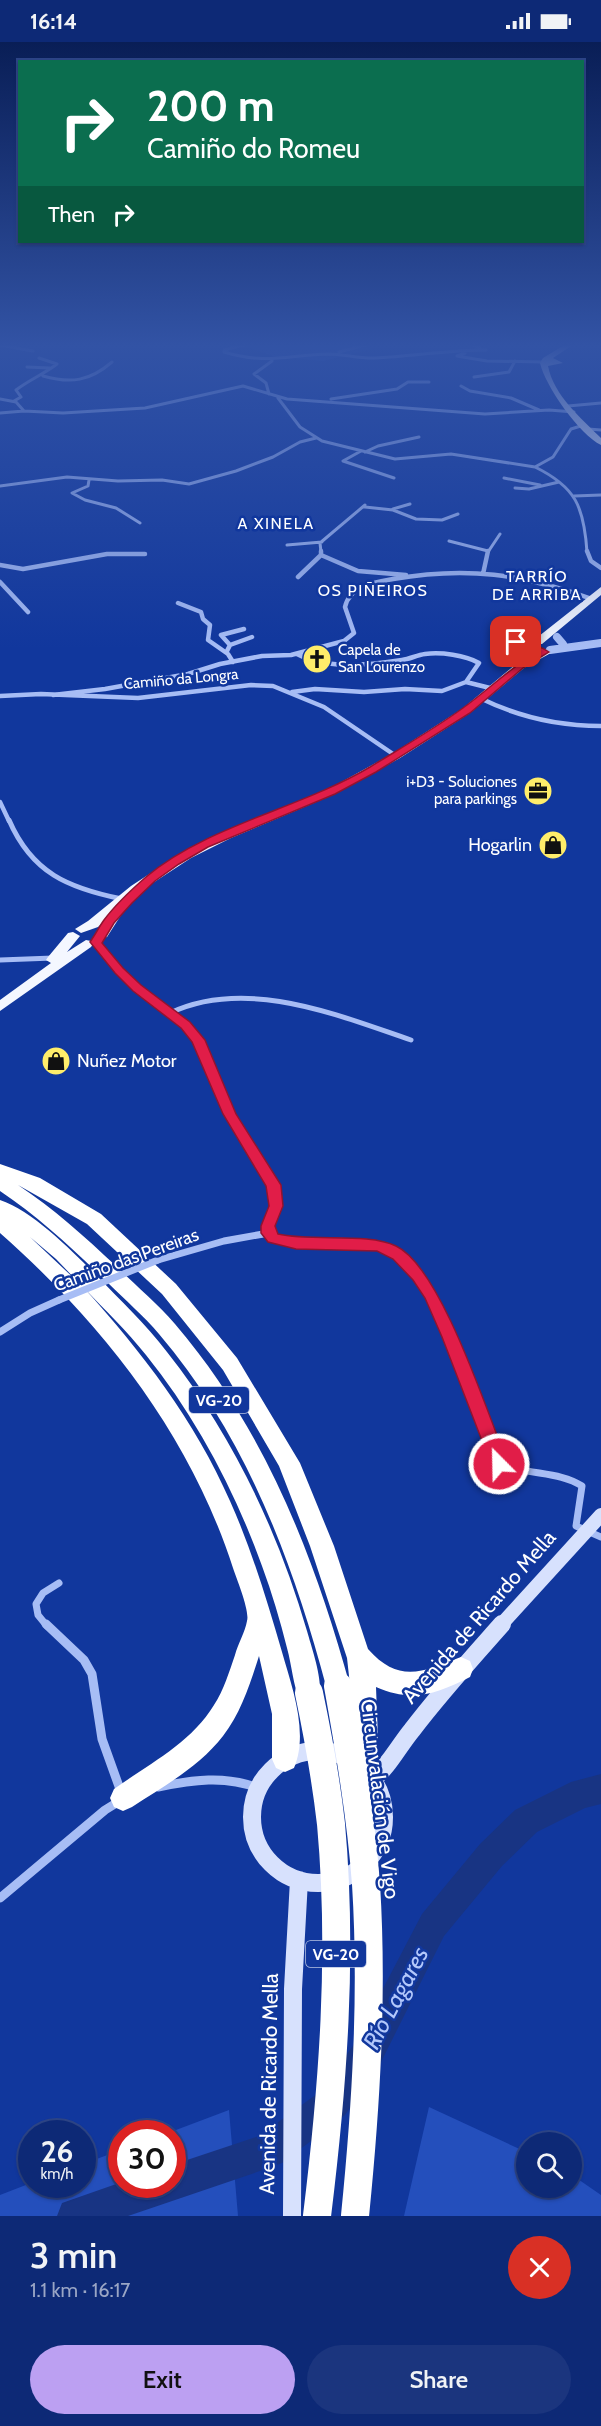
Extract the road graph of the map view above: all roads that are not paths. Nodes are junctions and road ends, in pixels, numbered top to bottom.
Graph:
1 (294, 445) edge
2 (333, 445) edge
3 (385, 445) edge
4 (560, 445) edge
5 (363, 451) junction
6 (536, 466) junction
7 (394, 478) dead end
8 (504, 478) dead end
9 (89, 480) junction
10 (559, 482) junction
11 (0, 486) edge
12 (544, 486) junction
13 (515, 488) dead end
14 (601, 495) edge
15 (574, 496) junction
16 (410, 504) dead end
17 (390, 510) junction
18 (458, 514) dead end
19 (140, 523) dead end
20 (500, 534) dead end
21 (449, 541) dead end
22 (322, 542) junction
23 (287, 545) dead end
24 (488, 551) junction
25 (145, 554) dead end
26 (321, 555) junction
27 (0, 565) edge
28 (601, 568) edge
29 (483, 574) junction
30 (412, 576) junction
31 (298, 577) dead end
32 (0, 582) edge
33 (601, 590) edge
34 (595, 599) edge
35 (178, 603) dead end
36 (580, 609) junction
37 (28, 612) dead end
38 (531, 623) dead end
39 (244, 629) dead end
40 (252, 637) dead end
41 (601, 643) edge
42 (583, 644) junction
43 (230, 645) junction
44 (546, 645) junction
45 (227, 651) junction
46 (296, 654) junction
47 (233, 662) junction
48 (466, 682) junction
49 (495, 689) junction
50 (292, 692) junction
51 (53, 695) junction
52 (0, 696) edge
53 (482, 699) junction
54 (601, 726) edge
55 (401, 759) junction
56 (0, 802) edge
57 (151, 878) junction
58 (123, 899) junction
59 (77, 933) junction
60 (95, 940) junction
61 (50, 958) junction
62 (0, 960) edge
63 (18, 993) junction
64 (0, 1007) edge
65 (170, 1013) junction
66 (411, 1041) dead end
67 (0, 1171) edge
68 (0, 1182) edge
69 (0, 1207) edge
70 (0, 1222) edge
71 (269, 1233) junction
72 (0, 1332) edge
73 (601, 1515) edge
74 (594, 1534) edge
75 (59, 1583) dead end
76 (260, 1619) junction
77 (358, 1656) junction
78 (460, 1668) junction
79 (285, 1759) junction
80 (366, 1773) junction
81 (258, 1788) junction
82 (123, 1798) junction
83 (299, 1880) junction
84 (0, 1898) edge
85 (292, 2216) edge
86 (317, 2216) edge
87 (355, 2216) edge

1 - 9 street
2 - 5 street
3 - 5 street
4 - 6 street
5 - 6 street
5 - 7 street
6 - 10 street
8 - 12 street
9 - 11 street
9 - 19 street
10 - 12 street
10 - 15 street
12 - 13 street
14 - 15 street
15 - 28 street
16 - 17 street
17 - 18 street
17 - 22 street
20 - 24 street
21 - 24 street
22 - 23 street
22 - 26 street
24 - 29 street
25 - 27 street
26 - 30 street
26 - 31 street
29 - 30 street
29 - 34 street
30 - 46 street
32 - 37 street
33 - 34 main road
34 - 36 main road
35 - 45 street
36 - 44 main road
36 - 44 main road
38 - 44 street
39 - 43 street
40 - 43 street
41 - 42 street
42 - 44 street
42 - 44 street
43 - 45 street
44 - 49 main road
45 - 47 street
46 - 47 street
46 - 48 street
47 - 51 street
48 - 49 street
48 - 50 street, Camiño da Longra
49 - 53 main road
50 - 51 street, Camiño da Longra
50 - 55 street, Camiño da Longra
51 - 52 street, Camiño da Longra
53 - 54 street
53 - 55 main road
55 - 57 main road
56 - 58 street
57 - 58 main road
57 - 60 main road
58 - 59 main road
59 - 60 main road
59 - 60 main road
59 - 61 main road
60 - 63 main road
60 - 65 street
61 - 62 street
61 - 63 main road
63 - 64 main road
65 - 66 street
65 - 71 street
67 - 77 highway
68 - 87 highway, Circunvalación de Vigo / VG-20, bridge
69 - 86 highway, VG-20, bridge
70 - 76 highway
71 - 72 street, Camiño das Pereiras, bridge
71 - 74 street
73 - 74 main road, Avenida de Ricardo Mella
74 - 78 main road, Avenida de Ricardo Mella
75 - 82 street
76 - 79 highway
76 - 82 highway
77 - 78 highway
77 - 80 highway
78 - 80 main road, Avenida de Ricardo Mella
79 - 80 main road
79 - 81 main road
80 - 83 main road
81 - 82 street
81 - 83 main road
82 - 84 street
83 - 85 main road, Avenida de Ricardo Mella

